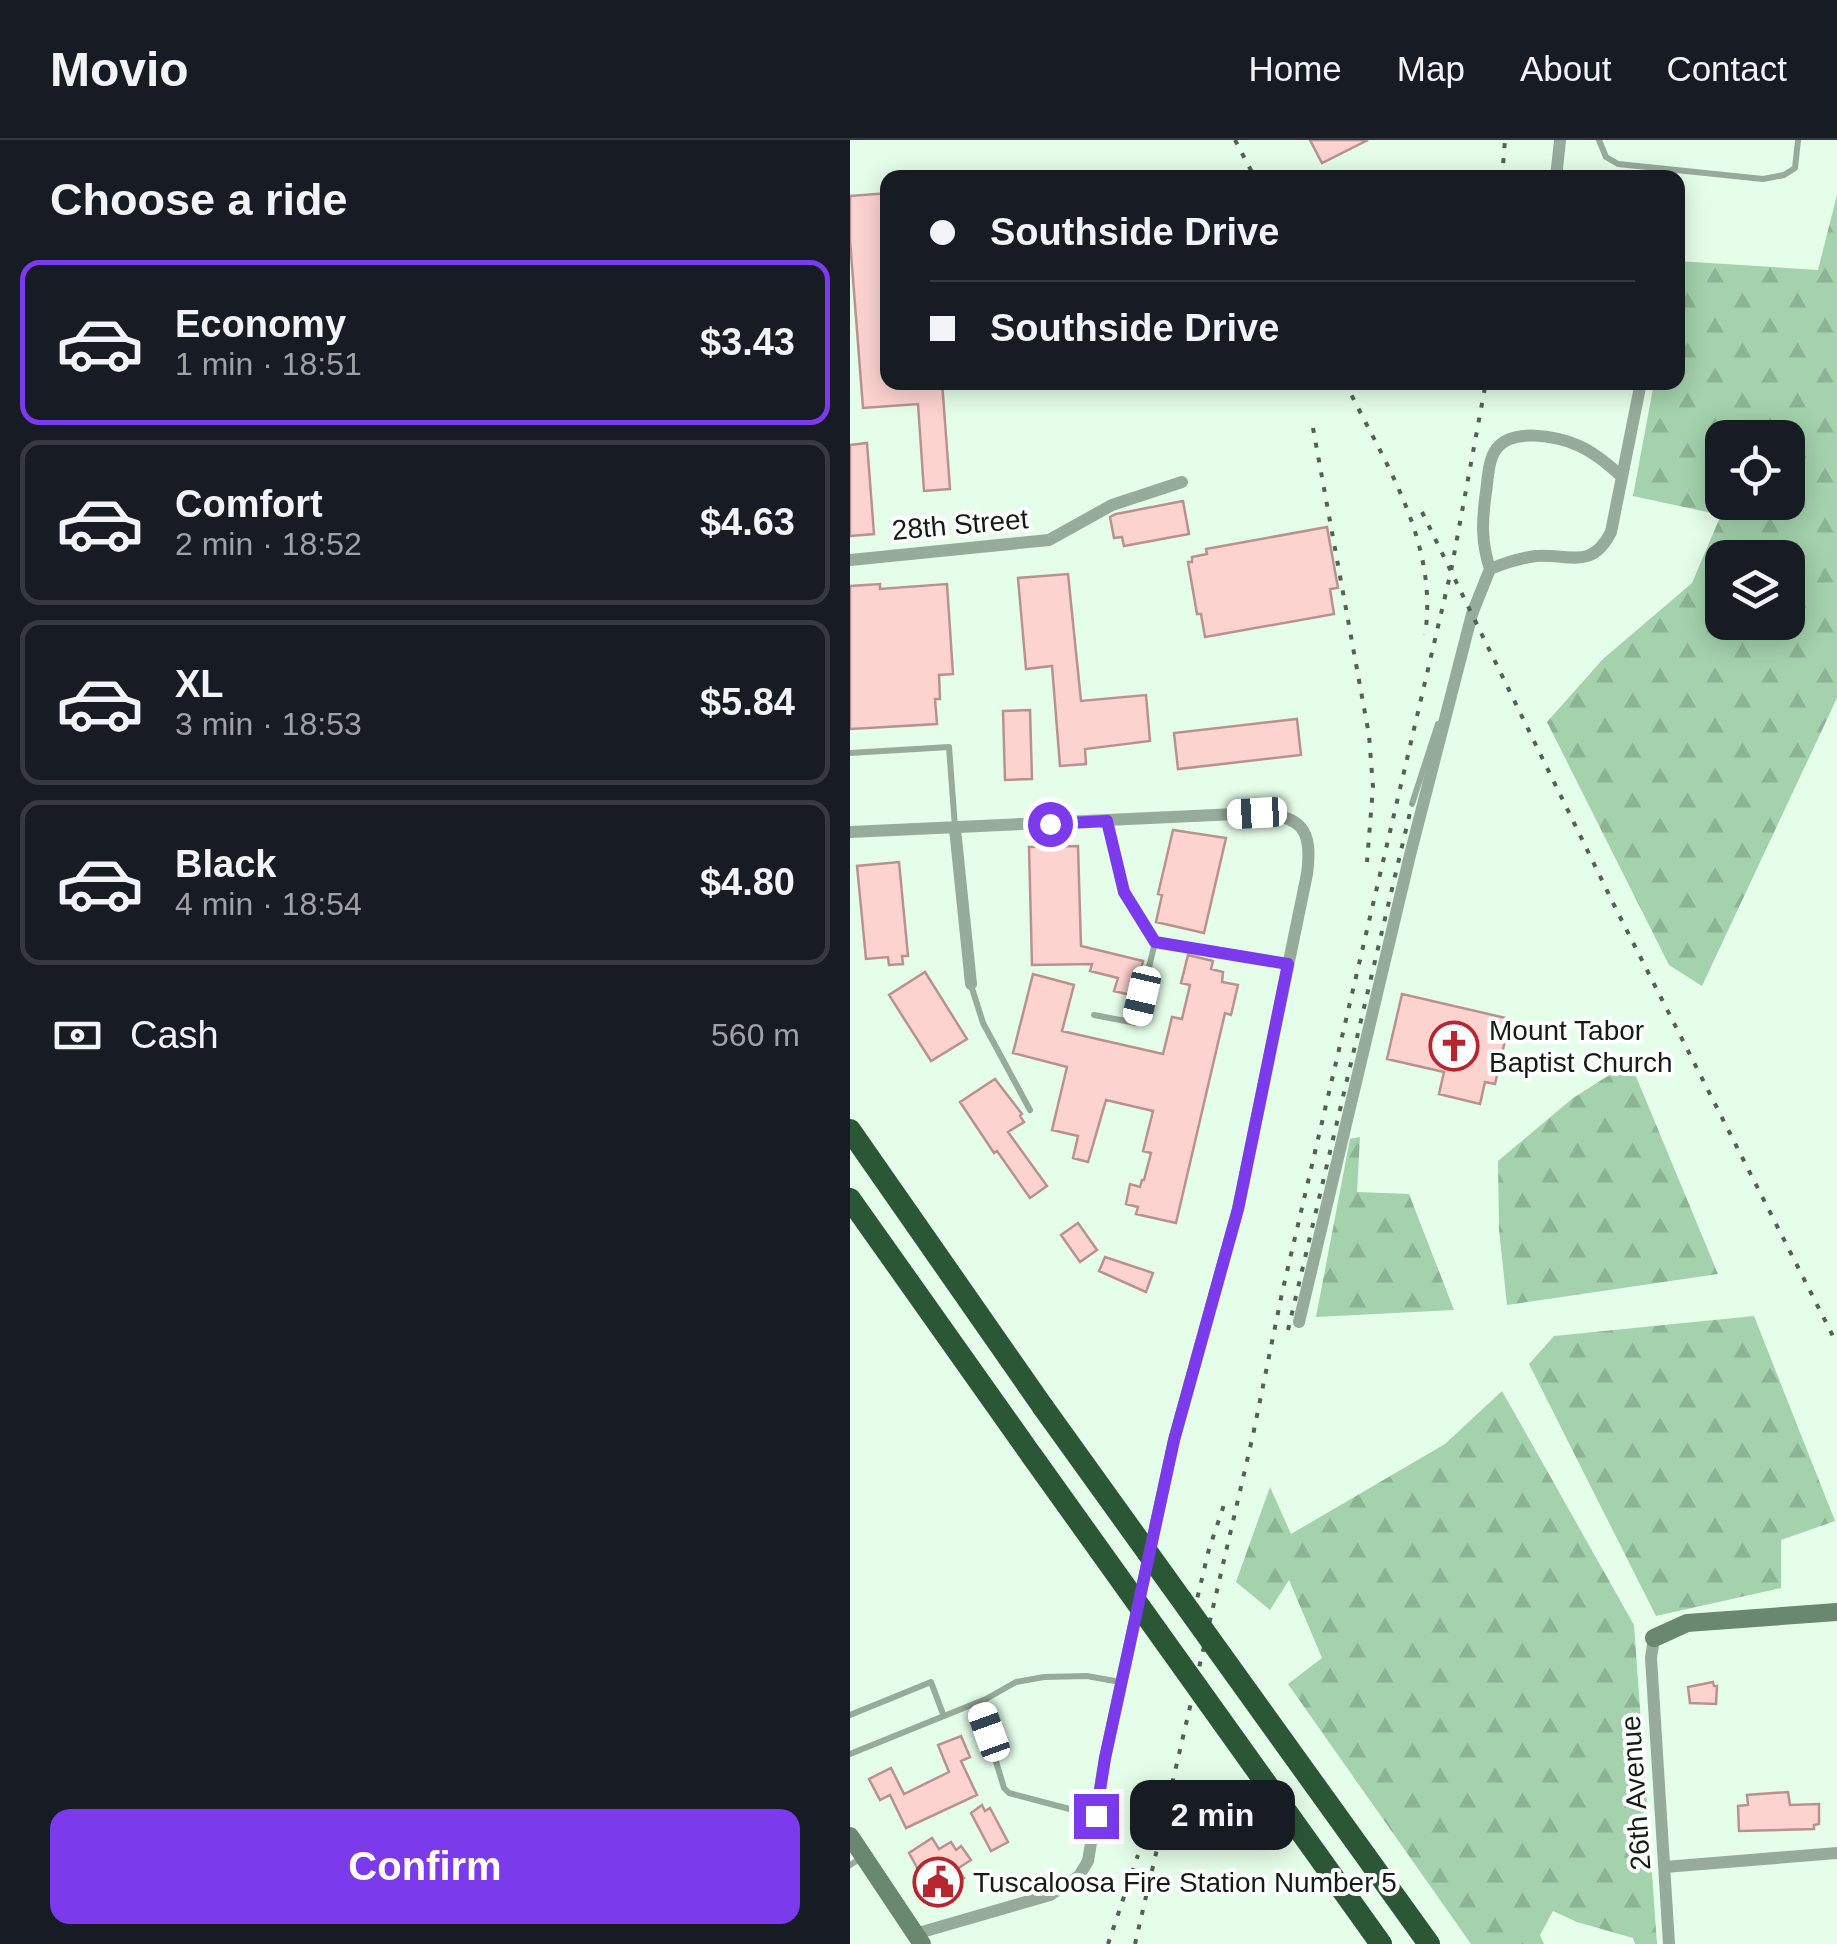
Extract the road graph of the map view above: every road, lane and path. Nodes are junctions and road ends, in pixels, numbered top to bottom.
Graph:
1 (1560, 140) edge
2 (1598, 140) edge
3 (1798, 140) edge
4 (1557, 170) edge
5 (1676, 170) edge
6 (1685, 171) edge
7 (1639, 390) edge
8 (1622, 476) junction
9 (1182, 482) dead end
10 (850, 560) edge
11 (1490, 568) junction
12 (1457, 671) junction
13 (850, 752) edge
14 (1412, 804) dead end
15 (1107, 821) junction
16 (955, 829) junction
17 (850, 832) edge
18 (1155, 942) junction
19 (1288, 964) junction
20 (971, 984) joint
21 (1094, 1014) dead end
22 (1030, 1110) dead end
23 (850, 1130) edge
24 (850, 1199) edge
25 (1299, 1322) dead end
26 (1837, 1612) edge
27 (1654, 1638) joint
28 (1121, 1682) junction
29 (978, 1702) junction
30 (850, 1714) edge
31 (943, 1714) junction
32 (850, 1754) edge
33 (1096, 1816) junction
34 (850, 1836) edge
35 (1837, 1853) edge
36 (857, 1861) edge
37 (1665, 1867) junction
38 (919, 1939) edge
39 (1382, 1944) edge
40 (1429, 1944) edge
41 (1669, 1944) edge

1 - 4 street
2 - 5 lane
3 - 6 lane
7 - 8 street
8 - 11 street
8 - 11 street
9 - 10 street, 28th Street
11 - 12 street
12 - 14 lane
12 - 25 street
13 - 16 lane
15 - 16 street
15 - 18 lane
15 - 19 street
16 - 17 street
16 - 20 street
18 - 19 lane
18 - 21 lane
19 - 28 street
20 - 22 lane
23 - 40 highway, bridge
24 - 39 highway, bridge
26 - 27 street
27 - 37 street, 26th Avenue
28 - 29 lane
28 - 33 street
29 - 31 lane
29 - 33 lane
30 - 31 lane
31 - 32 lane
33 - 38 street
34 - 36 street
35 - 37 street
36 - 38 street
37 - 41 street, 26th Avenue

